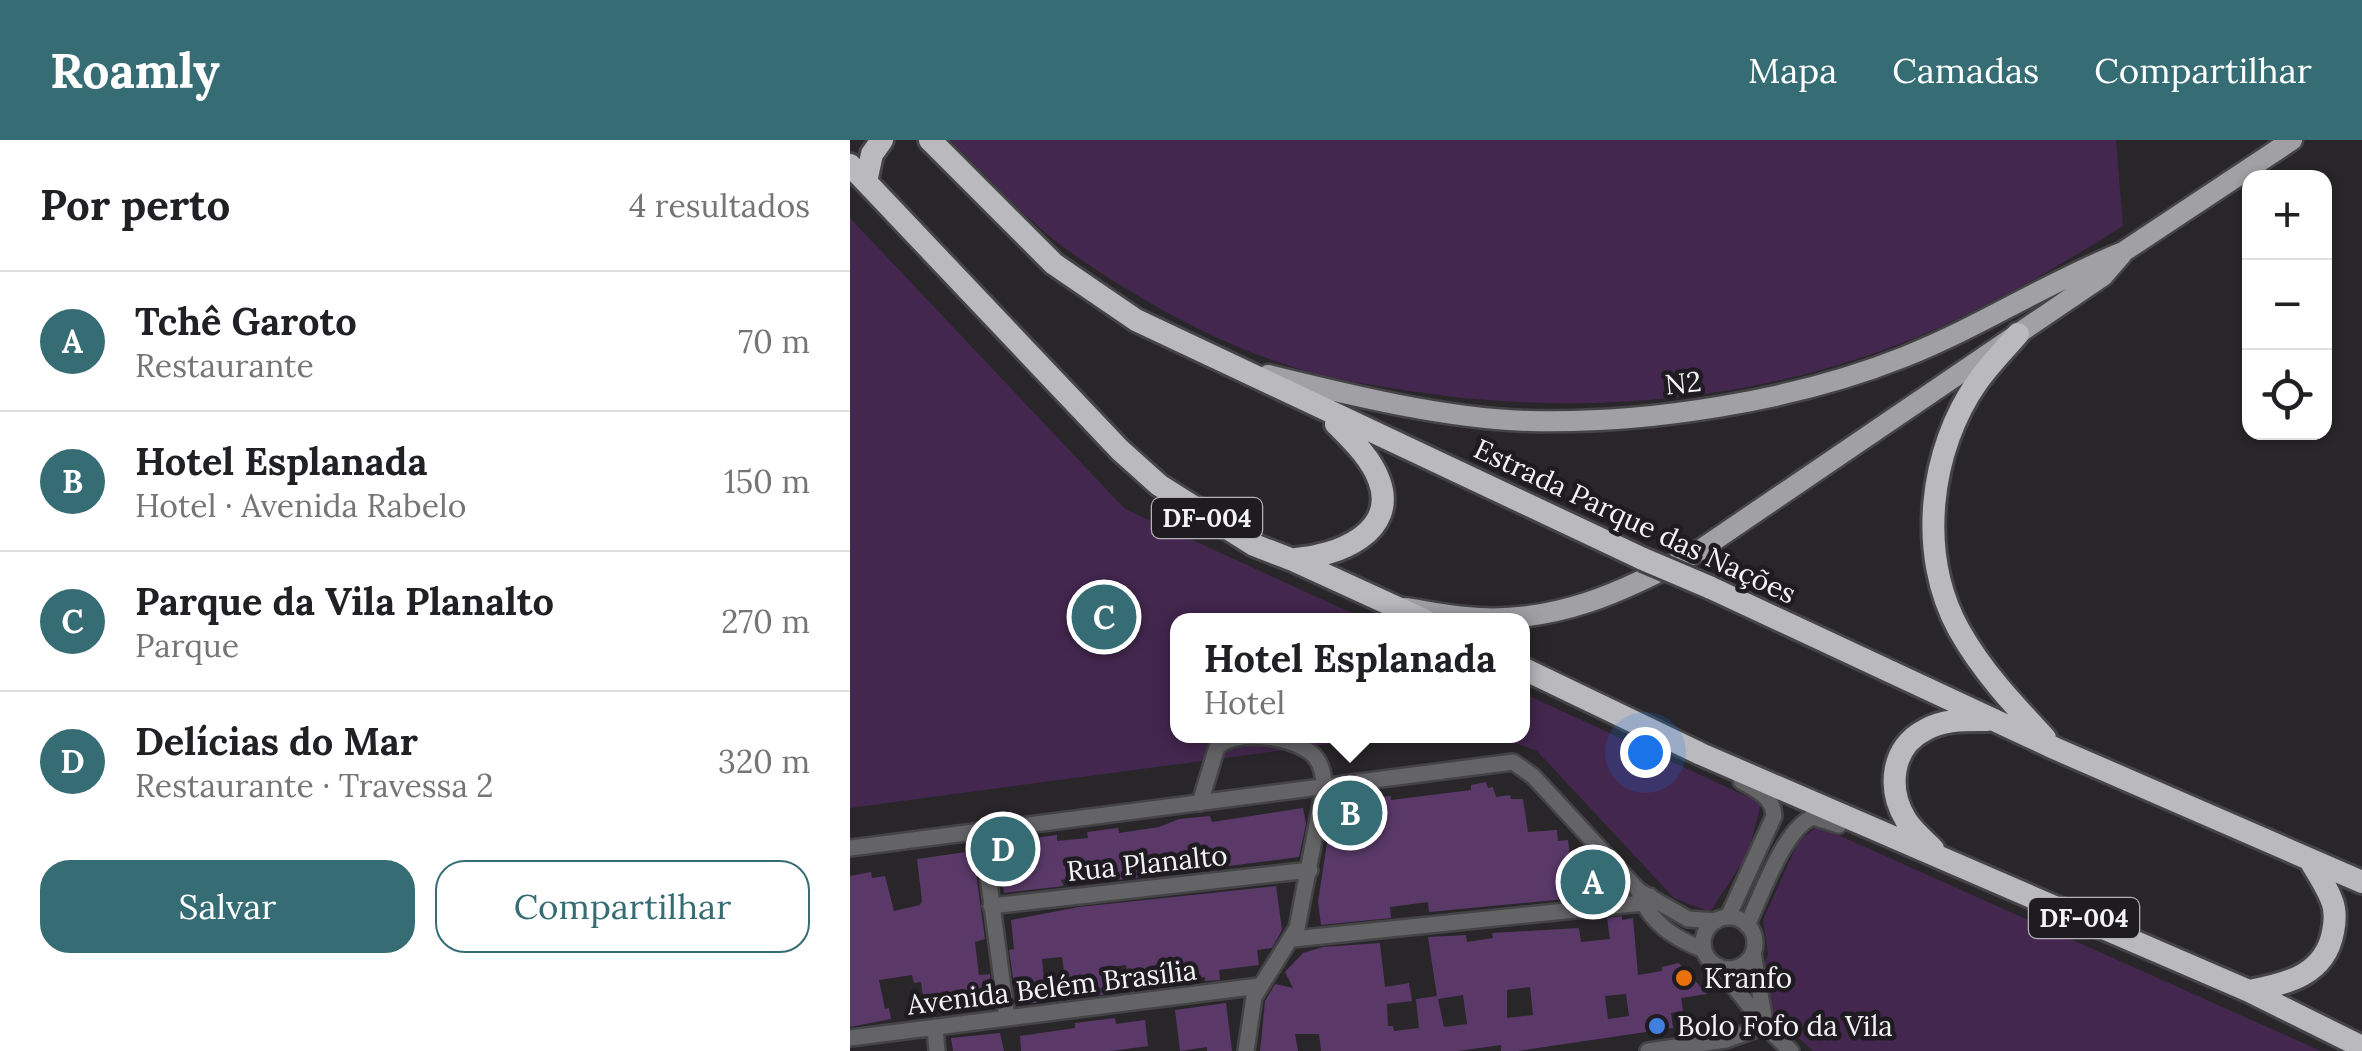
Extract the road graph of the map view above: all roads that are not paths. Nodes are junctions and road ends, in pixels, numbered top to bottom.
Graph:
1 (882, 140) edge
2 (2292, 140) edge
3 (930, 143) edge
4 (858, 174) edge
5 (2124, 252) junction
6 (2018, 334) junction
7 (1222, 363) junction
8 (1321, 409) junction
9 (1293, 560) junction
10 (1393, 606) junction
11 (1408, 613) edge
12 (1437, 613) edge
13 (1530, 616) edge
14 (1530, 672) edge
15 (1996, 720) junction
16 (1225, 743) edge
17 (1292, 743) edge
18 (2054, 748) junction
19 (1700, 754) junction
20 (1324, 788) junction
21 (1200, 803) junction
22 (982, 830) junction
23 (850, 848) edge
24 (1939, 855) junction
25 (2310, 860) junction
26 (1310, 870) junction
27 (2362, 882) edge
28 (1644, 896) junction
29 (991, 906) junction
30 (1722, 919) junction
31 (1747, 925) junction
32 (1293, 939) junction
33 (1704, 950) junction
34 (1752, 953) junction
35 (1718, 966) junction
36 (1259, 986) junction
37 (2250, 991) junction
38 (1007, 1018) junction
39 (1766, 1026) junction
40 (935, 1028) junction
41 (850, 1038) edge
42 (2362, 1047) edge
43 (937, 1051) edge
44 (1246, 1051) edge
45 (1648, 1051) edge
46 (1790, 1051) edge

1 - 4 highway
2 - 5 main road, N2
3 - 7 highway, Estrada Parque das Nações
4 - 9 highway, DF-004
5 - 6 main road, N2
5 - 7 main road, N2
6 - 13 main road, N2
6 - 18 highway
7 - 8 highway, Estrada Parque das Nações
8 - 9 highway
8 - 15 highway, Estrada Parque das Nações, bridge
9 - 10 highway, DF-004
10 - 11 highway, DF-004
10 - 12 main road, N2
14 - 19 highway, DF-004
15 - 18 highway, Estrada Parque das Nações
15 - 24 highway
16 - 21 street
17 - 20 street
18 - 25 highway, Estrada Parque das Nações
19 - 24 highway, DF-004
19 - 30 street
20 - 21 street
20 - 26 street
20 - 28 street
21 - 22 street
22 - 23 street
22 - 29 street
24 - 31 street
24 - 37 highway, DF-004
25 - 27 highway, Estrada Parque das Nações
25 - 37 highway
26 - 29 street, Rua Planalto
26 - 32 street
28 - 30 street
28 - 32 street
28 - 33 street
29 - 38 street
30 - 31 street
30 - 33 street
31 - 34 street
32 - 36 street
33 - 35 street
34 - 35 street
34 - 39 street
35 - 39 street
36 - 38 street, Avenida Belém Brasília
36 - 44 street
37 - 42 highway, DF-004
38 - 40 street, Avenida Belém Brasília
39 - 45 street
39 - 46 street
40 - 41 street, Avenida Belém Brasília
40 - 43 street

